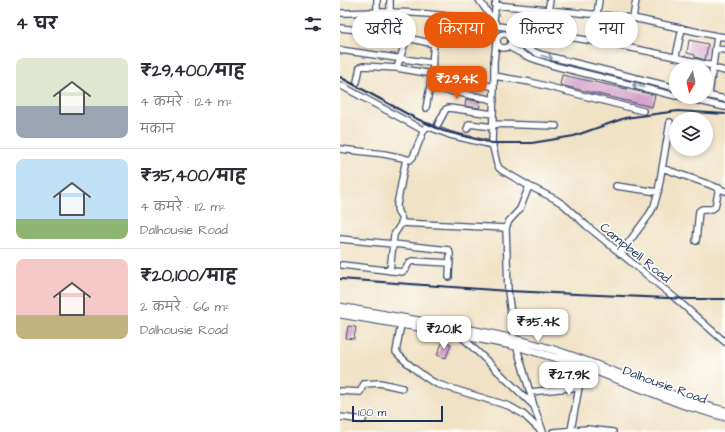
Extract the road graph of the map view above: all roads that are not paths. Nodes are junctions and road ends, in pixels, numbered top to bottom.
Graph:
1 (377, 0) edge
2 (390, 0) edge
3 (478, 0) edge
4 (550, 0) edge
5 (599, 0) edge
6 (636, 0) edge
7 (495, 3) edge
8 (548, 11) junction
9 (377, 12) edge
10 (390, 12) edge
11 (487, 12) edge
12 (597, 12) edge
13 (634, 12) edge
14 (340, 13) edge
15 (352, 13) edge
16 (585, 13) edge
17 (638, 19) edge
18 (498, 23) edge
19 (498, 26) edge
20 (340, 28) edge
21 (682, 28) junction
22 (352, 29) edge
23 (503, 34) joint
24 (717, 36) junction
25 (725, 36) edge
26 (498, 37) edge
27 (404, 48) edge
28 (434, 48) edge
29 (495, 48) edge
30 (515, 48) edge
31 (521, 48) edge
32 (715, 49) junction
33 (340, 50) edge
34 (725, 50) edge
35 (676, 56) junction
36 (401, 58) junction
37 (689, 60) edge
38 (432, 63) junction
39 (713, 67) joint
40 (397, 68) junction
41 (604, 71) junction
42 (725, 71) edge
43 (433, 72) junction
44 (494, 76) junction
45 (603, 77) junction
46 (357, 82) dead end
47 (340, 85) edge
48 (669, 86) edge
49 (430, 87) junction
50 (494, 87) junction
51 (669, 94) edge
52 (713, 96) edge
53 (725, 99) edge
54 (494, 100) junction
55 (713, 103) edge
56 (725, 107) edge
57 (426, 108) dead end
58 (643, 111) dead end
59 (493, 114) junction
60 (438, 124) dead end
61 (493, 126) junction
62 (556, 126) dead end
63 (669, 128) edge
64 (467, 129) dead end
65 (423, 132) junction
66 (493, 145) junction
67 (340, 149) edge
68 (406, 159) junction
69 (662, 168) junction
70 (529, 186) junction
71 (616, 186) dead end
72 (718, 188) junction
73 (725, 191) edge
74 (658, 192) junction
75 (402, 223) junction
76 (506, 228) junction
77 (340, 239) edge
78 (696, 241) dead end
79 (393, 244) junction
80 (620, 254) junction
81 (450, 263) junction
82 (342, 265) dead end
83 (390, 271) junction
84 (449, 278) dead end
85 (340, 307) edge
86 (340, 314) edge
87 (401, 324) junction
88 (451, 326) junction
89 (460, 335) junction
90 (515, 342) junction
91 (725, 342) edge
92 (583, 366) junction
93 (580, 387) junction
94 (402, 388) dead end
95 (647, 388) junction
96 (340, 391) edge
97 (530, 392) junction
98 (534, 406) junction
99 (725, 410) edge
100 (340, 417) edge
101 (725, 417) edge
102 (363, 420) dead end
103 (571, 430) junction
104 (543, 432) edge
105 (553, 432) edge
106 (613, 432) edge

1 - 9 street
2 - 10 street
3 - 11 street
4 - 8 street
5 - 12 street
6 - 13 street
7 - 8 street
8 - 16 street
14 - 15 street
17 - 21 street
18 - 35 street
19 - 23 street
20 - 22 street
21 - 24 street
21 - 35 street
23 - 26 street
24 - 25 street
24 - 32 street
27 - 36 street
28 - 38 street
29 - 44 street, Campbell Road
30 - 45 street
31 -> 41 street
32 - 34 street
32 - 39 street
33 - 36 street
35 - 37 street
36 - 38 street
36 - 40 street
38 - 43 street
39 - 42 street
40 - 43 street
40 - 46 street
41 - 45 street
41 - 48 street
43 - 49 street
43 - 50 street
44 - 50 street, Campbell Road
44 - 58 street
51 -> 45 street
47 - 65 street
49 - 54 street
49 - 57 street
50 - 54 street, Campbell Road
52 - 53 street
54 - 59 street, Campbell Road
55 - 56 street
59 - 60 street
59 - 61 street, Campbell Road
61 - 62 street
61 - 64 street
61 - 66 street, Campbell Road
63 - 69 street
65 - 66 street
65 - 68 street
66 - 70 street, Campbell Road
67 - 68 street
68 - 75 street
69 - 72 street
69 - 74 street
70 - 76 street
70 - 80 street, Campbell Road
71 - 74 street
72 - 73 street
72 - 78 street
74 - 80 street
75 - 76 street
75 - 79 street
76 - 90 street
77 - 79 street
79 - 81 street
79 - 83 street
80 - 91 street, Campbell Road
81 - 83 street
81 - 84 street
82 - 83 street
85 - 88 street, Dalhousie Road
86 - 87 street, Dalhousie Road
87 - 89 street, Dalhousie Road
87 - 104 street
88 - 89 street
88 - 90 street, Dalhousie Road
89 - 90 street, Dalhousie Road
89 - 98 street
90 - 92 street, Dalhousie Road
90 - 95 street, Dalhousie Road
90 - 97 street
92 - 93 street
92 - 95 street, Dalhousie Road
93 - 97 street
93 - 103 street
94 - 96 street
95 - 99 street, Dalhousie Road
95 - 101 street, Dalhousie Road
97 - 98 street
98 - 104 street
100 - 102 street
103 - 105 street
103 - 106 street

